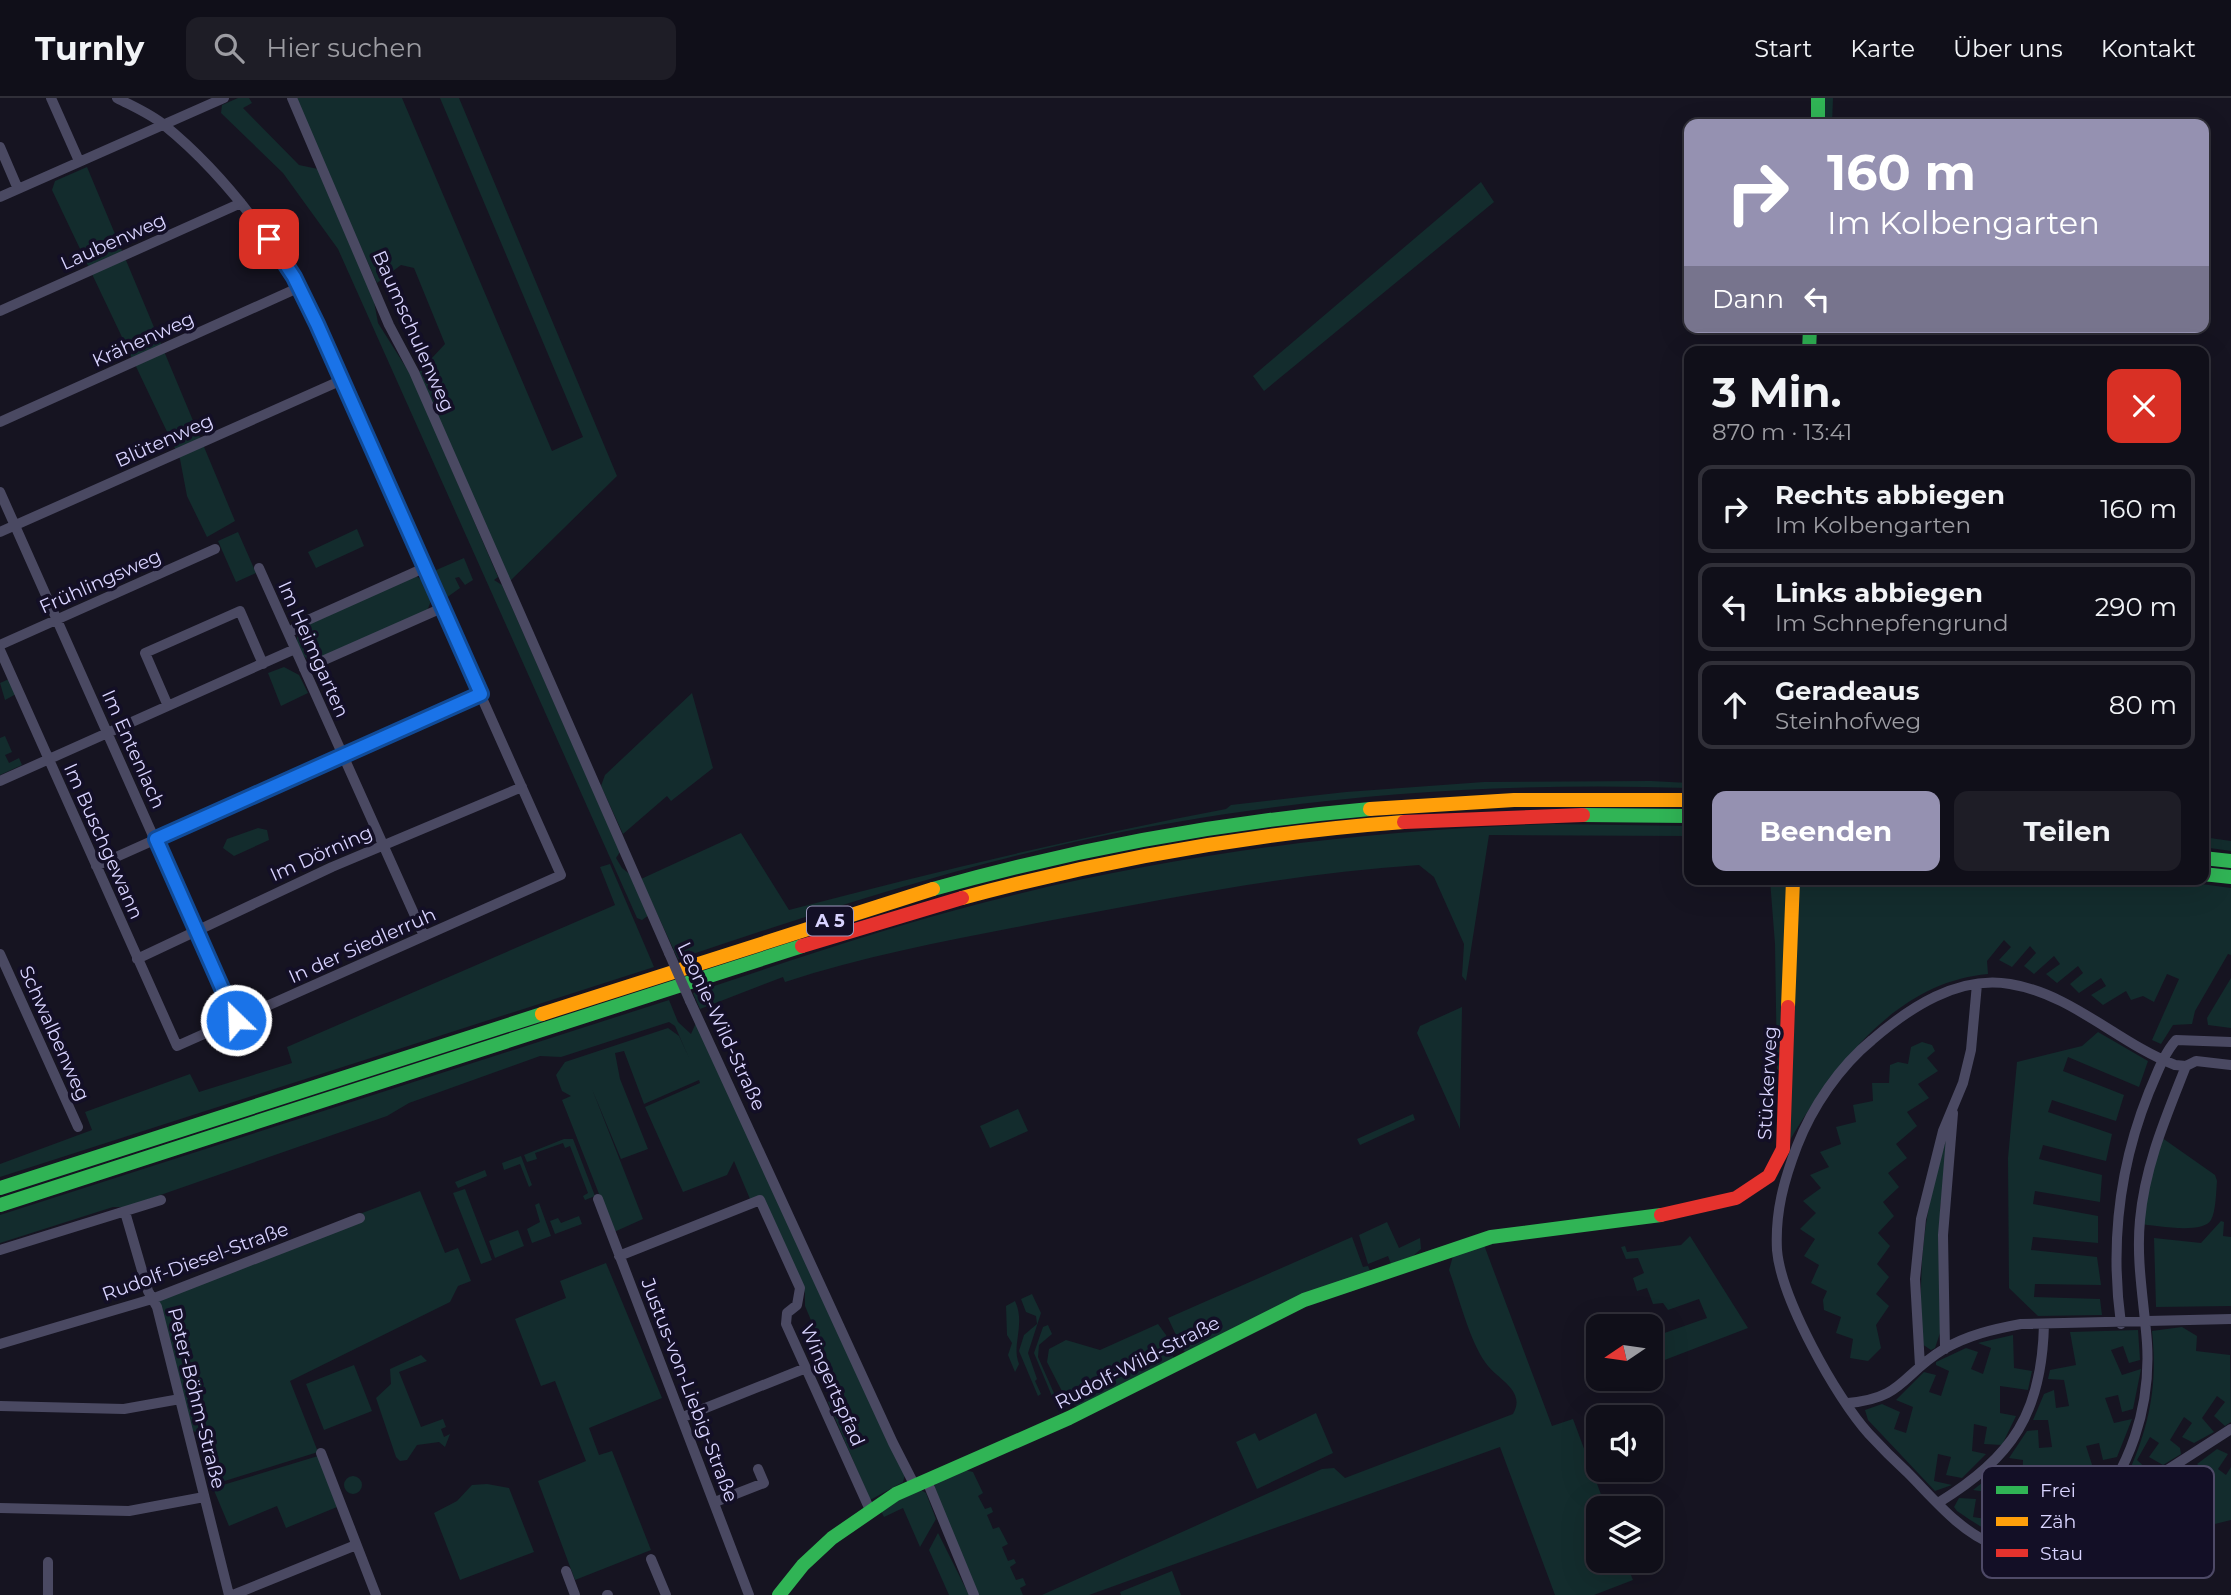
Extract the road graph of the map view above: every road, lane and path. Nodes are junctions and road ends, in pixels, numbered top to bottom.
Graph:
1 (51, 98) edge
2 (117, 98) edge
3 (224, 98) edge
4 (292, 98) edge
5 (1818, 98) edge
6 (1818, 119) edge
7 (163, 123) junction
8 (0, 148) edge
9 (79, 161) junction
10 (18, 189) junction
11 (0, 197) edge
12 (241, 203) junction
13 (300, 288) junction
14 (0, 311) edge
15 (342, 380) junction
16 (0, 422) edge
17 (0, 492) edge
18 (15, 526) junction
19 (0, 532) edge
20 (215, 550) dead end
21 (259, 568) dead end
22 (424, 568) junction
23 (505, 578) joint
24 (442, 608) junction
25 (57, 620) junction
26 (289, 634) junction
27 (0, 647) edge
28 (295, 649) junction
29 (263, 664) junction
30 (304, 669) junction
31 (481, 694) junction
32 (168, 706) junction
33 (108, 733) junction
34 (343, 756) junction
35 (49, 759) junction
36 (0, 781) edge
37 (522, 787) junction
38 (1684, 800) edge
39 (1684, 816) edge
40 (156, 839) junction
41 (384, 845) junction
42 (2209, 859) edge
43 (2231, 862) edge
44 (96, 866) junction
45 (2209, 875) edge
46 (2231, 877) edge
47 (1793, 885) edge
48 (195, 929) junction
49 (424, 936) junction
50 (0, 954) edge
51 (137, 959) junction
52 (1977, 984) junction
53 (236, 1020) junction
54 (2231, 1042) edge
55 (177, 1046) joint
56 (2163, 1060) junction
57 (2231, 1065) edge
58 (2186, 1066) junction
59 (1953, 1109) junction
60 (78, 1127) dead end
61 (0, 1188) edge
62 (598, 1199) dead end
63 (161, 1200) dead end
64 (0, 1205) edge
65 (125, 1212) junction
66 (360, 1218) dead end
67 (1546, 1229) joint
68 (0, 1250) edge
69 (619, 1256) junction
70 (152, 1299) junction
71 (2231, 1319) edge
72 (2145, 1321) junction
73 (2044, 1324) junction
74 (2121, 1324) junction
75 (0, 1344) edge
76 (1945, 1349) junction
77 (1920, 1366) junction
78 (806, 1368) junction
79 (180, 1399) junction
80 (1847, 1403) junction
81 (0, 1406) edge
82 (683, 1417) junction
83 (2231, 1429) edge
84 (321, 1453) dead end
85 (1991, 1466) edge
86 (2121, 1466) edge
87 (2174, 1466) edge
88 (758, 1469) dead end
89 (1982, 1473) edge
90 (921, 1484) junction
91 (204, 1497) junction
92 (715, 1502) junction
93 (1938, 1503) junction
94 (0, 1508) edge
95 (870, 1510) junction
96 (1982, 1537) edge
97 (356, 1545) junction
98 (651, 1559) dead end
99 (48, 1562) dead end
100 (566, 1571) dead end
101 (48, 1595) edge
102 (231, 1595) edge
103 (376, 1595) edge
104 (575, 1595) edge
105 (666, 1595) edge
106 (749, 1595) edge
107 (779, 1595) edge
108 (974, 1595) edge

1 - 9 street
2 - 7 street
3 - 7 street
4 - 23 street, Baumschulenweg
5 - 6 main road
7 - 9 street
7 - 12 street
8 - 10 street
9 - 10 street
10 - 11 street
12 - 13 street
12 - 14 street, Laubenweg
13 - 15 street
13 - 16 street, Krähenweg
15 - 18 street, Blütenweg
15 - 22 street
17 - 18 street, Im Entenlach
18 - 19 street, Blütenweg
18 - 25 street, Im Entenlach
20 - 25 street, Frühlingsweg
21 - 26 street, Im Heimgarten
22 - 24 street
22 - 26 street
23 - 90 street, Leonie-Wild-Straße, bridge
24 - 30 street
24 - 31 street
25 - 27 street, Frühlingsweg
25 - 33 street, Im Entenlach
26 - 28 street, Im Heimgarten
27 - 35 street, Im Buschgewann
28 - 29 street
28 - 30 street, Im Heimgarten
29 - 32 street
29 - 32 street
30 - 34 street, Im Heimgarten
31 - 34 street
31 - 37 street
32 - 33 street
33 - 35 street
33 - 40 street, Im Entenlach
34 - 40 street
34 - 41 street, Im Heimgarten
35 - 36 street
35 - 44 street, Im Buschgewann
37 - 41 street, Im Dörning
37 - 49 street, In der Siedlerruh
38 - 61 main road, A 5
39 - 64 main road, A 5
40 - 44 street
40 - 48 street, Im Entenlach
41 - 48 street, Im Dörning
41 - 49 street, Im Heimgarten
42 - 43 main road
44 - 51 street, Im Buschgewann
45 - 46 main road
47 - 67 main road, Stückerweg
48 - 51 street, Im Dörning
48 - 53 street, Im Entenlach
49 - 53 street, In der Siedlerruh
50 - 60 street, Schwalbenweg
51 - 55 street, Im Buschgewann
52 - 56 street
52 - 59 street
52 - 80 street
53 - 55 street, In der Siedlerruh
54 - 56 street
56 - 58 street
56 - 74 street
57 - 58 street
58 - 72 street
59 - 76 street
59 - 77 street
62 - 69 street, Justus-von-Liebig-Straße
63 - 65 street
65 - 68 street
65 - 70 street, Peter-Böhm-Straße
66 - 70 street, Rudolf-Diesel-Straße
67 - 90 main road, Rudolf-Wild-Straße
69 - 78 street, Wingertspfad
69 - 82 street, Justus-von-Liebig-Straße
70 - 75 street, Rudolf-Diesel-Straße
70 - 79 street, Peter-Böhm-Straße
71 - 72 street
72 - 74 street
72 - 86 street
73 - 74 street
73 - 76 street
73 - 85 street
76 - 77 street
77 - 80 street
78 - 82 street
78 - 95 street, Wingertspfad
79 - 81 street
79 - 91 street, Peter-Böhm-Straße
80 - 93 street
82 - 92 street, Justus-von-Liebig-Straße
83 - 87 street
84 - 97 street
88 - 92 street
89 - 93 street
90 - 95 main road, Rudolf-Wild-Straße
90 - 108 street, Leonie-Wild-Straße
91 - 94 street
91 - 102 street, Peter-Böhm-Straße
92 - 106 street, Justus-von-Liebig-Straße
93 - 96 street
95 - 107 main road, Rudolf-Wild-Straße
97 - 102 street
97 - 103 street
98 - 105 street
99 - 101 street
100 - 104 street

